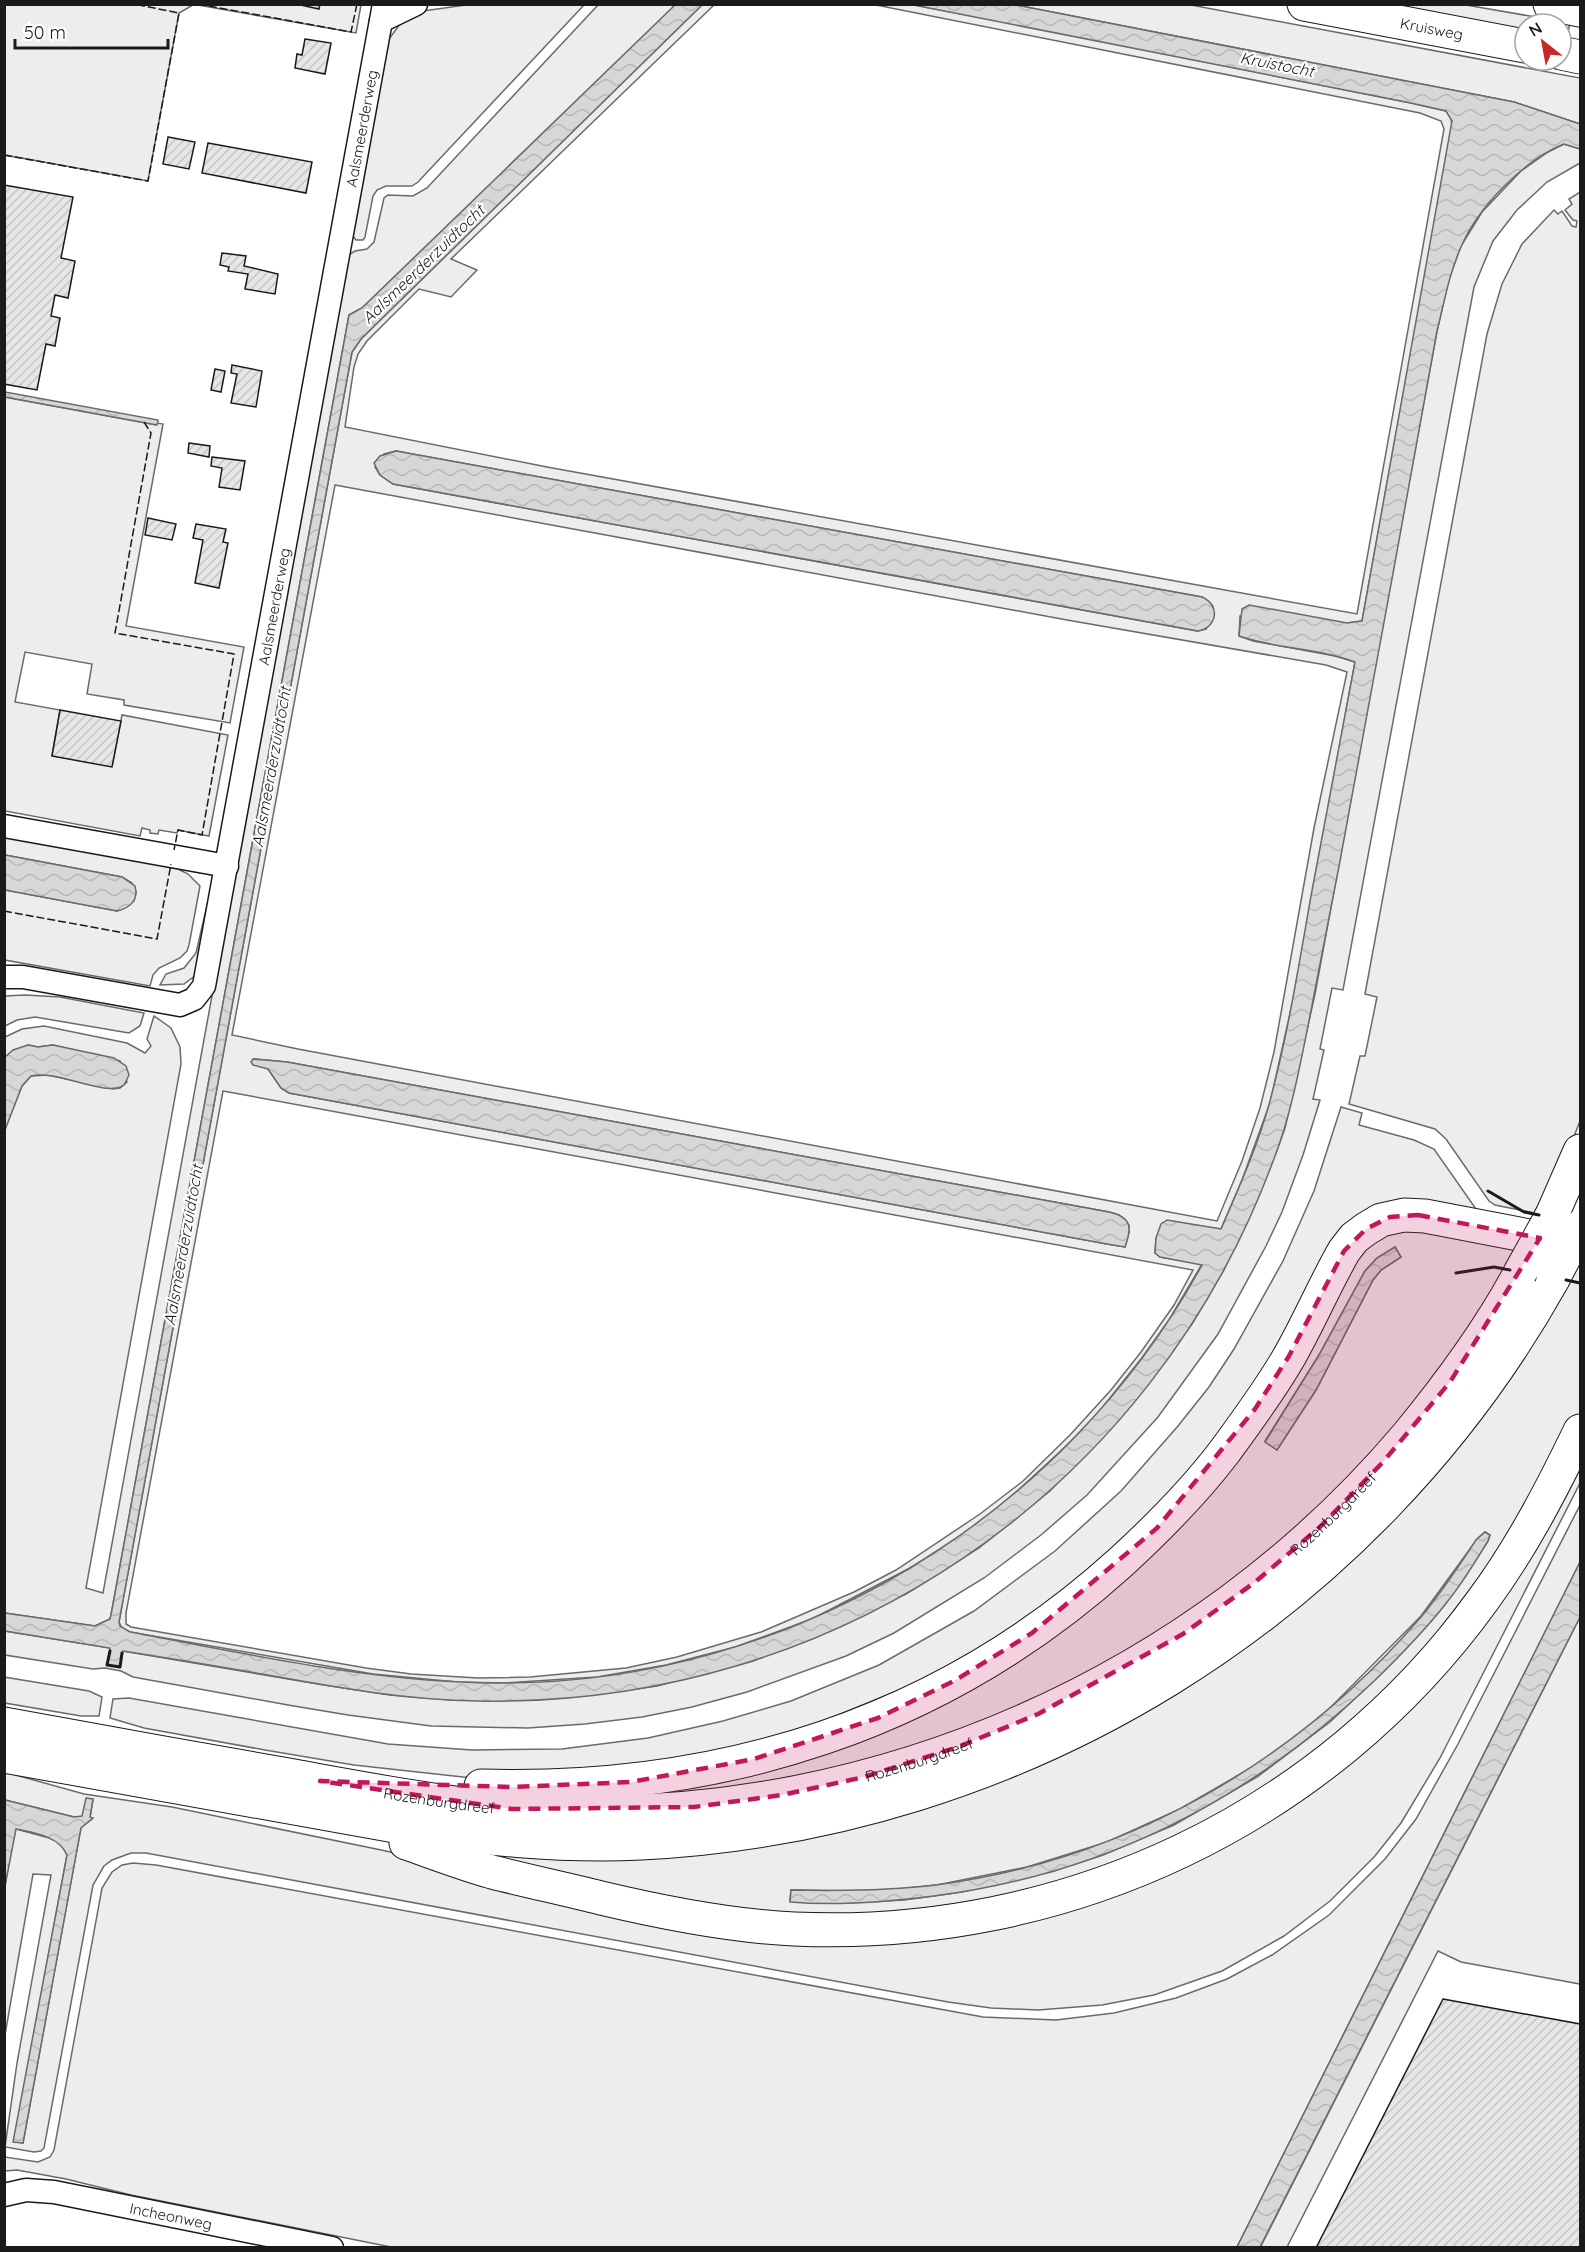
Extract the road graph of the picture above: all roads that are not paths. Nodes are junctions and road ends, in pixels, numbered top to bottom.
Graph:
1 (416, 4) edge
2 (1304, 4) edge
3 (1550, 4) edge
4 (1581, 10) edge
5 (383, 13) edge
6 (1513, 44) edge
7 (4, 826) edge
8 (226, 867) junction
9 (4, 977) edge
10 (1581, 1151) edge
11 (1566, 1221) edge
12 (1581, 1245) edge
13 (1581, 1431) edge
14 (4, 1724) edge
15 (4, 1756) edge
16 (320, 1781) junction
17 (316, 1813) junction
18 (6, 2194) edge
19 (332, 2247) edge

1 - 5 street, Aalsmeerderweg
2 - 6 highway, Kruisweg
3 - 4 highway
5 - 8 street, Aalsmeerderweg
7 - 8 street
8 - 9 street, Aalsmeerderweg
10 - 11 highway, Rozenburgdreef
11 - 16 highway, Rozenburgdreef, bridge
11 - 17 highway, Rozenburgdreef, bridge
12 - 16 highway
13 - 17 highway
14 - 16 highway, Rozenburgdreef
15 - 17 highway, Rozenburgdreef
18 - 19 street, Incheonweg

